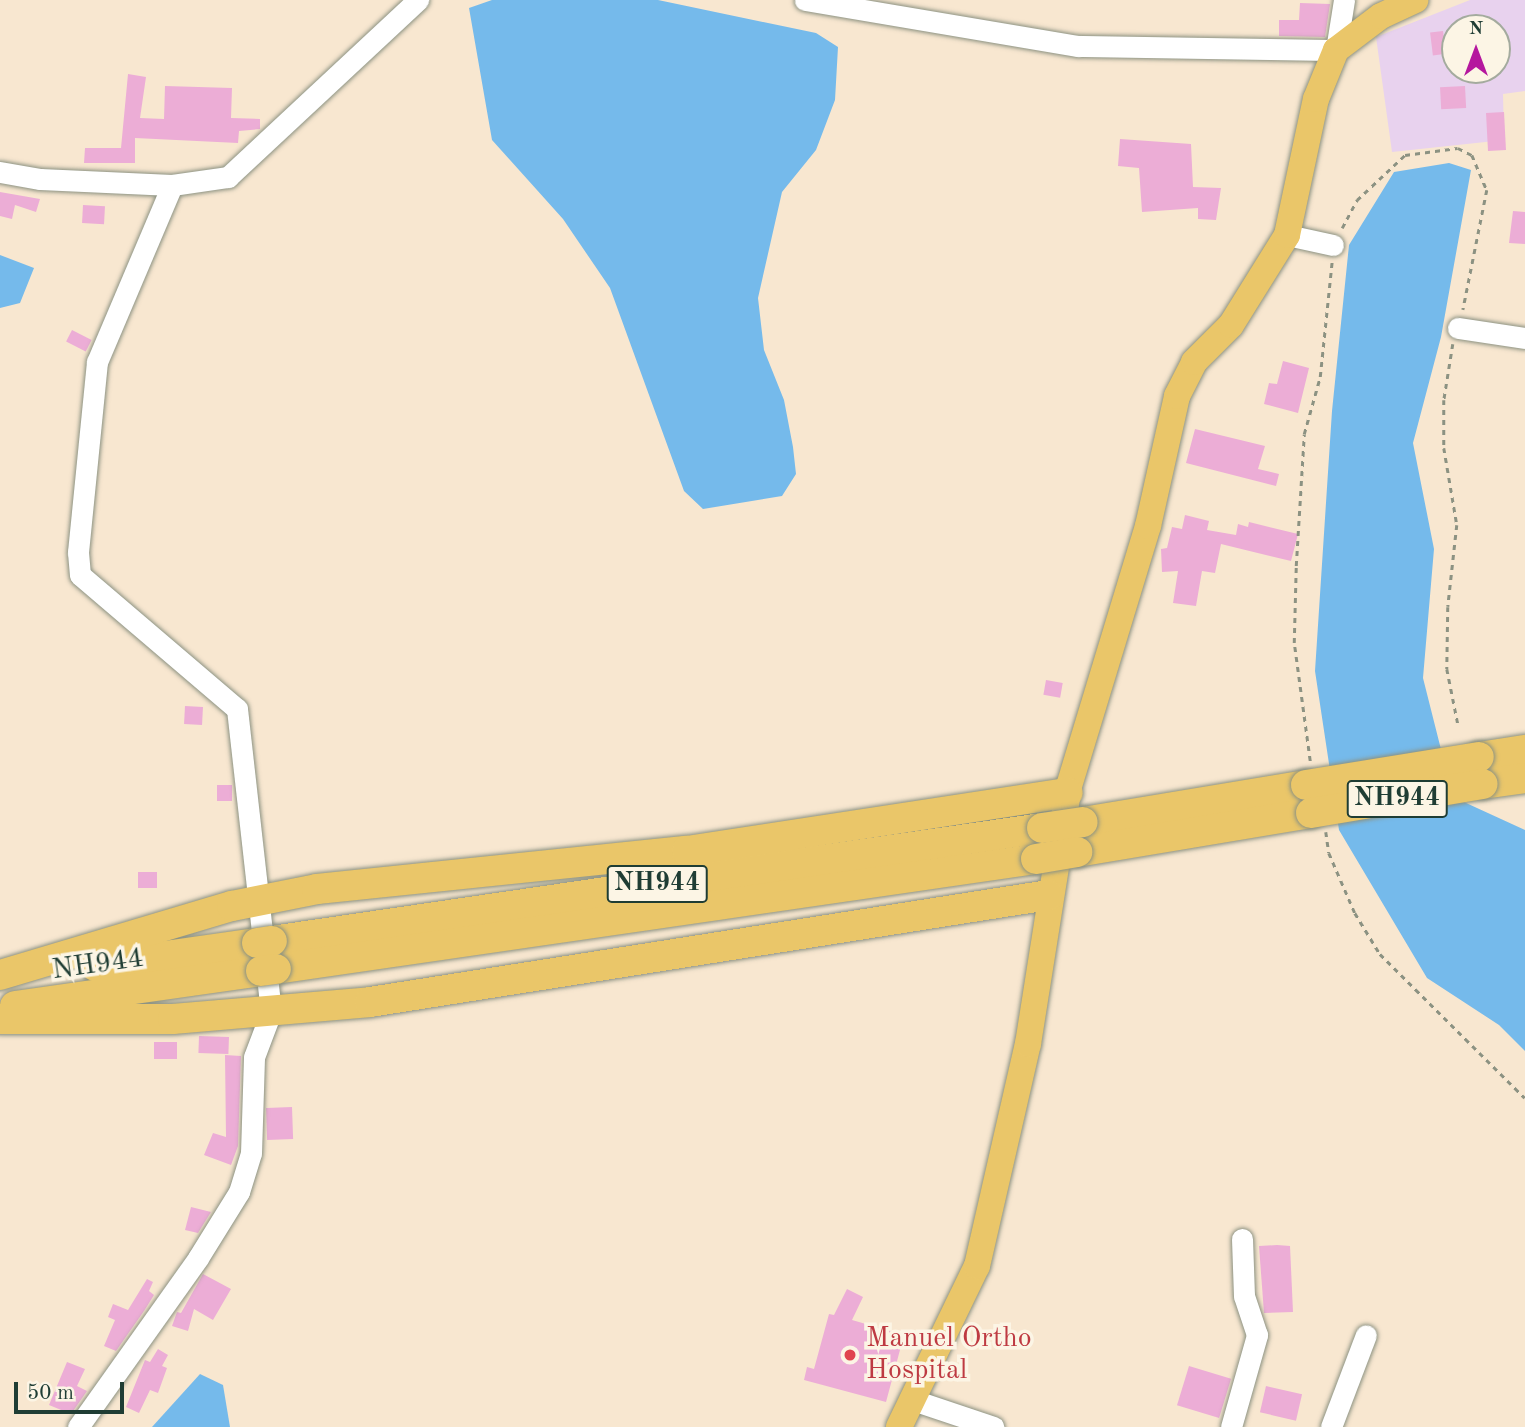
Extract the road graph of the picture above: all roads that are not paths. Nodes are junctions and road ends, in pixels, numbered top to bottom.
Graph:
1 (418, 0) edge
2 (805, 0) edge
3 (1344, 0) edge
4 (1416, 0) edge
5 (1336, 50) junction
6 (0, 172) edge
7 (172, 185) junction
8 (1287, 235) junction
9 (1333, 245) road end
10 (1458, 328) road end
11 (1525, 338) edge
12 (1525, 750) edge
13 (1481, 771) junction
14 (1525, 778) edge
15 (1068, 793) junction
16 (1313, 798) junction
17 (1049, 895) junction
18 (259, 900) junction
19 (266, 956) junction
20 (0, 977) edge
21 (0, 1008) edge
22 (271, 1012) junction
23 (0, 1019) edge
24 (1242, 1239) dead end
25 (1366, 1335) dead end
26 (910, 1399) junction
27 (78, 1427) edge
28 (899, 1427) edge
29 (993, 1427) edge
30 (1231, 1427) edge
31 (1331, 1427) edge

1 - 7 street
2 - 5 street
3 - 5 street
4 - 5 main road
5 - 8 main road
6 - 7 street
7 - 18 street
8 - 9 street
8 - 15 main road
10 - 11 street
12 - 13 highway, NH944 / NH944
13 - 14 highway, NH944 / NH944
13 - 16 highway, NH944 / NH944, bridge
15 - 17 main road
15 - 18 highway
16 - 19 highway, NH944 / NH944, bridge
16 - 19 highway, NH944 / NH944, bridge
17 - 22 highway
17 - 26 main road
18 - 20 highway
18 - 22 street
19 - 20 highway, NH944 / NH944
19 - 21 highway, NH944 / NH944
22 - 23 highway
22 - 27 street
24 - 30 street
25 - 31 street
26 - 28 main road
26 - 29 street

